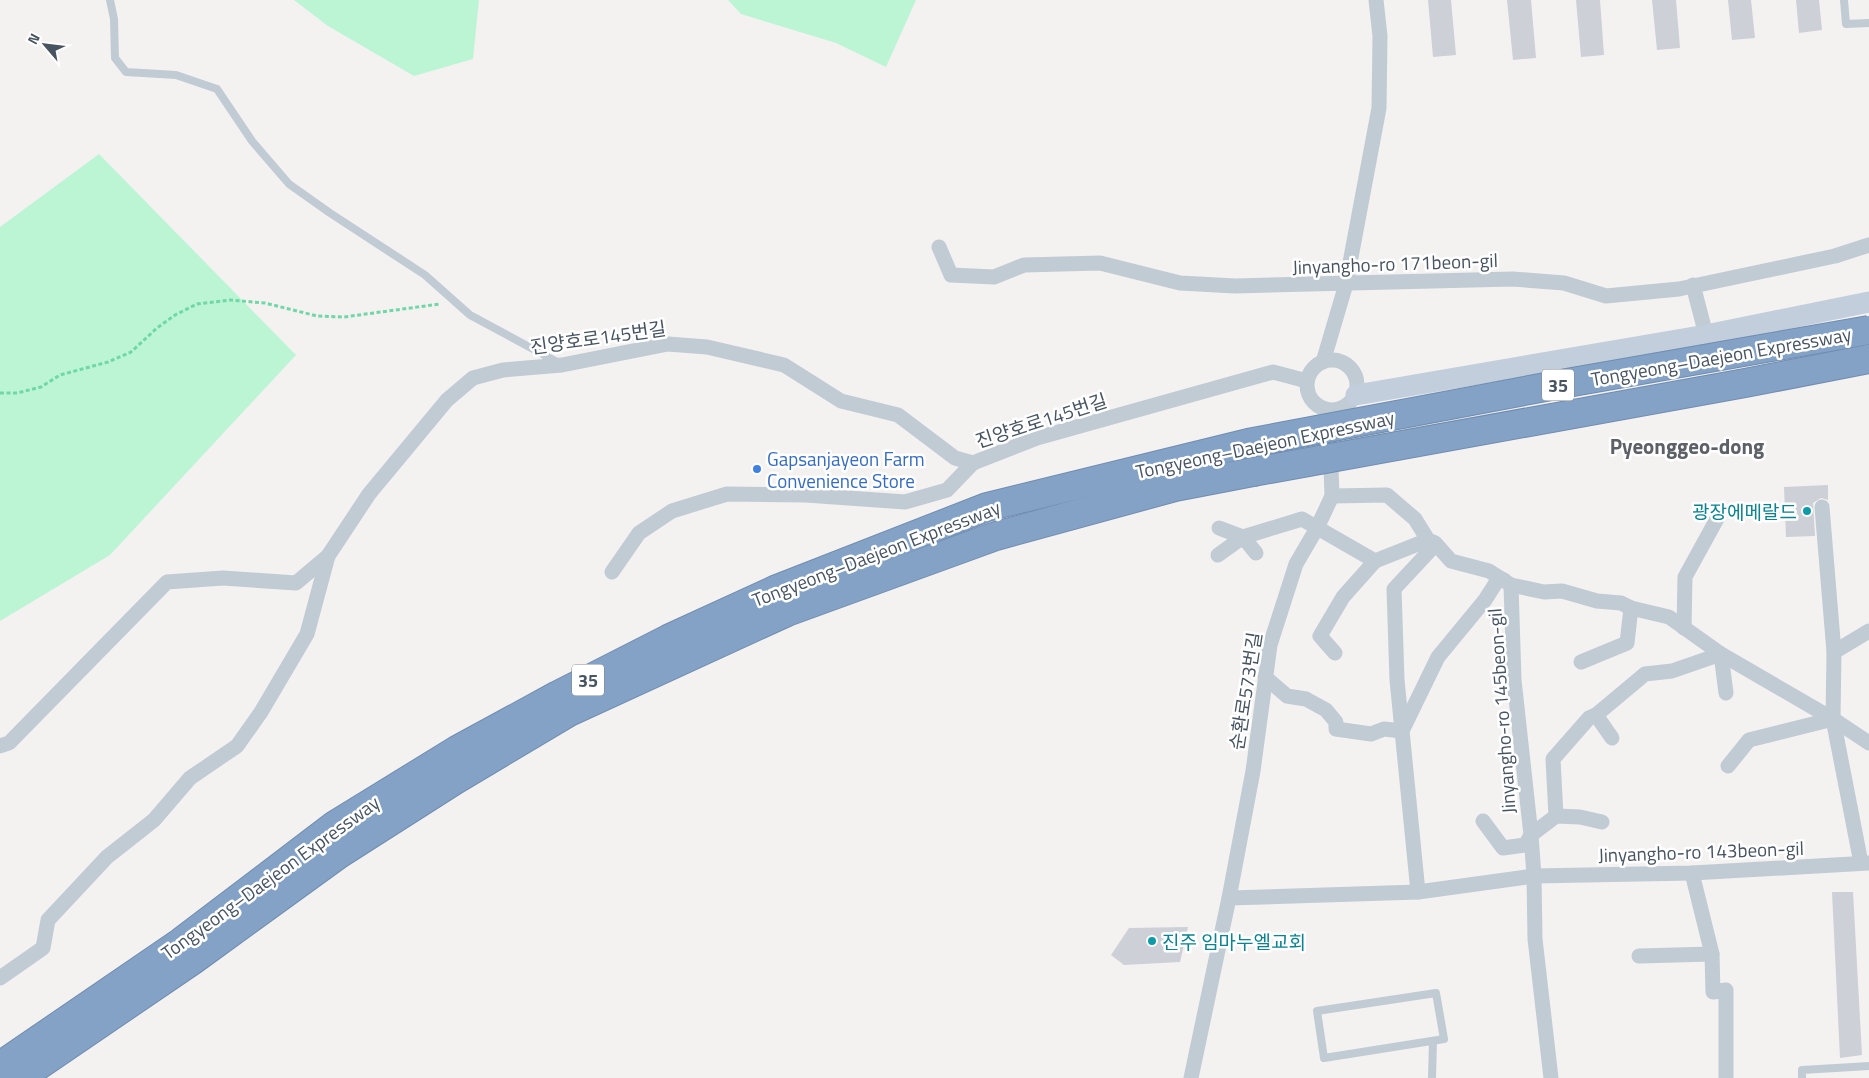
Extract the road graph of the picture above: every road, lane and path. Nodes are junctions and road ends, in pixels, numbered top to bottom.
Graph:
1 (110, 0) edge
2 (1376, 0) edge
3 (1844, 0) edge
4 (1869, 23) edge
5 (1869, 245) edge
6 (939, 246) dead end
7 (1346, 284) junction
8 (1693, 285) junction
9 (1869, 302) edge
10 (456, 303) junction
11 (1869, 330) edge
12 (1706, 335) junction
13 (1869, 359) edge
14 (1323, 362) junction
15 (562, 365) junction
16 (1307, 381) junction
17 (0, 393) edge
18 (1356, 395) junction
19 (1329, 411) junction
20 (973, 463) junction
21 (1332, 496) junction
22 (1822, 507) dead end
23 (1718, 518) dead end
24 (1219, 528) dead end
25 (1317, 528) junction
26 (1243, 537) junction
27 (1432, 542) junction
28 (1256, 553) dead end
29 (1218, 555) dead end
30 (328, 556) junction
31 (1375, 561) junction
32 (612, 572) dead end
33 (1508, 583) junction
34 (1631, 608) junction
35 (1684, 628) junction
36 (1869, 631) edge
37 (1834, 652) junction
38 (1335, 653) dead end
39 (1720, 654) junction
40 (1580, 662) dead end
41 (1265, 677) junction
42 (1726, 693) dead end
43 (1596, 715) junction
44 (1833, 719) junction
45 (1402, 731) junction
46 (1612, 738) dead end
47 (1869, 743) edge
48 (0, 746) edge
49 (1728, 766) dead end
50 (1556, 816) junction
51 (1483, 821) dead end
52 (1602, 822) dead end
53 (1531, 835) junction
54 (1865, 863) edge
55 (1692, 873) junction
56 (1534, 876) junction
57 (1418, 892) junction
58 (1230, 898) junction
59 (1712, 954) junction
60 (1640, 956) dead end
61 (0, 978) edge
62 (1433, 1041) junction
63 (0, 1066) edge
64 (1869, 1066) edge
65 (20, 1078) edge
66 (1191, 1078) edge
67 (1432, 1078) edge
68 (1551, 1078) edge
69 (1726, 1078) edge
70 (1802, 1078) edge

1 - 10 lane
2 - 7 street
3 - 4 lane
5 - 8 street, Jinyangho-ro 171beon-gil
6 - 7 street, Jinyangho-ro 171beon-gil
7 - 8 street, Jinyangho-ro 171beon-gil
7 - 14 street
8 - 12 street
9 - 12 street
10 - 15 lane
10 - 17 path
11 - 63 highway, Tongyeong–Daejeon Expressway / 35, bridge
12 - 18 street
13 - 65 highway, Tongyeong–Daejeon Expressway / 35, bridge
14 - 16 street
14 - 18 street
15 - 20 street, 진양호로145번길
15 - 30 street, 진양호로145번길
16 - 19 street
16 - 20 street, 진양호로145번길
18 - 19 street
19 - 21 street, 순환로573번길
20 - 32 street
21 - 25 street, 순환로573번길
21 - 27 street
22 - 37 street
23 - 35 street
24 - 26 street
25 - 26 street
25 - 31 street
25 - 41 street, 순환로573번길
26 - 28 street
26 - 29 street
27 - 31 street
27 - 33 street, Jinyangho-ro 145beon-gil
27 - 45 street
30 - 48 street
30 - 61 street
31 - 38 street
33 - 34 street, Jinyangho-ro 145beon-gil
33 - 45 street, Jinyangho-ro 145beon-gil
33 - 53 street, Jinyangho-ro 145beon-gil
34 - 35 street, Jinyangho-ro 145beon-gil
34 - 40 street
35 - 39 street, Jinyangho-ro 145beon-gil
36 - 37 street
37 - 44 street
39 - 42 street
39 - 43 street
39 - 44 street, Jinyangho-ro 145beon-gil
41 - 45 street
41 - 58 street, 순환로573번길
43 - 46 street
43 - 50 street
44 - 47 street, Jinyangho-ro 145beon-gil
44 - 49 street
44 - 54 street
45 - 57 street
50 - 52 street
50 - 53 street, Jinyangho-ro 145beon-gil
51 - 53 street
53 - 56 street, Jinyangho-ro 145beon-gil
54 - 55 street, Jinyangho-ro 143beon-gil
55 - 56 street, Jinyangho-ro 143beon-gil
55 - 59 street
56 - 57 street, Jinyangho-ro 143beon-gil
56 - 68 street
57 - 58 street, Jinyangho-ro 143beon-gil
58 - 66 street, 순환로573번길
59 - 60 street
59 - 69 street
62 - 62 lane
62 - 67 lane
64 - 70 lane

